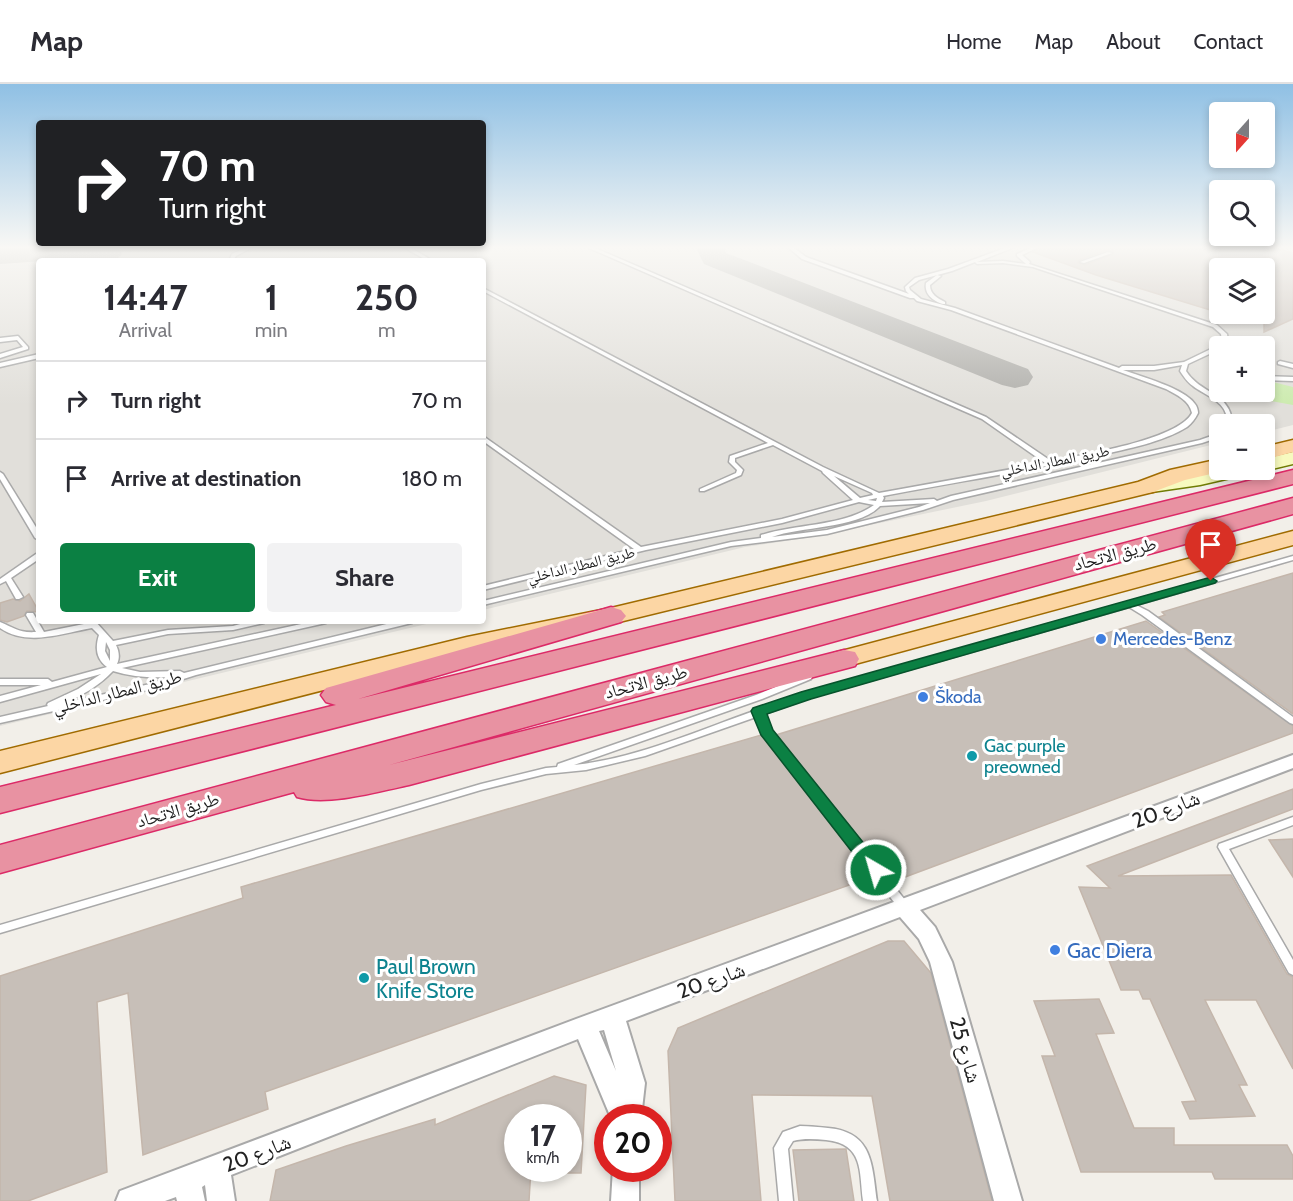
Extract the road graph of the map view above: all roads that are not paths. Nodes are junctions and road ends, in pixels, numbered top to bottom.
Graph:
1 (506, 300) edge
2 (712, 300) edge
3 (919, 300) edge
4 (936, 300) edge
5 (1142, 300) edge
6 (953, 309) junction
7 (0, 340) edge
8 (0, 356) edge
9 (36, 357) edge
10 (1185, 363) junction
11 (1280, 363) dead end
12 (0, 365) edge
13 (1109, 366) junction
14 (1293, 366) edge
15 (1275, 378) edge
16 (1293, 381) edge
17 (1229, 414) edge
18 (1209, 439) edge
19 (486, 440) edge
20 (773, 442) junction
21 (1293, 446) edge
22 (1275, 451) edge
23 (1293, 458) edge
24 (1048, 462) junction
25 (1275, 462) edge
26 (821, 468) junction
27 (1209, 468) edge
28 (0, 474) edge
29 (1209, 477) edge
30 (1293, 477) edge
31 (1145, 487) junction
32 (702, 490) dead end
33 (879, 495) junction
34 (858, 500) junction
35 (943, 500) junction
36 (880, 504) junction
37 (1293, 506) edge
38 (36, 533) edge
39 (1293, 538) edge
40 (761, 539) junction
41 (640, 550) junction
42 (36, 558) edge
43 (1293, 558) edge
44 (4, 579) edge
45 (486, 587) edge
46 (19, 597) dead end
47 (486, 602) edge
48 (1129, 604) junction
49 (30, 615) dead end
50 (611, 616) junction
51 (0, 624) edge
52 (87, 624) edge
53 (93, 624) edge
54 (249, 624) edge
55 (312, 624) edge
56 (397, 624) edge
57 (41, 634) junction
58 (102, 637) junction
59 (111, 644) junction
60 (844, 659) junction
61 (112, 667) junction
62 (194, 673) junction
63 (0, 682) edge
64 (61, 682) junction
65 (0, 699) edge
66 (38, 711) junction
67 (759, 711) junction
68 (0, 720) edge
69 (1293, 721) edge
70 (1293, 761) edge
71 (0, 762) edge
72 (546, 771) junction
73 (109, 772) junction
74 (261, 787) junction
75 (0, 800) edge
76 (1293, 821) edge
77 (0, 859) edge
78 (905, 908) junction
79 (0, 929) edge
80 (1293, 970) edge
81 (612, 1016) junction
82 (585, 1026) junction
83 (618, 1104) edge
84 (628, 1104) edge
85 (216, 1168) junction
86 (626, 1182) edge
87 (189, 1190) edge
88 (130, 1201) edge
89 (221, 1201) edge
90 (625, 1201) edge
91 (786, 1201) edge
92 (870, 1201) edge
93 (1008, 1201) edge

1 - 20 lane
2 - 24 lane
3 - 6 lane, طريق المطار الداخلي
4 - 6 lane
5 - 10 lane
6 - 13 lane, طريق المطار الداخلي
7 - 8 lane
9 - 12 lane
10 - 13 lane
10 - 17 lane
11 - 14 lane
13 - 24 lane, طريق المطار الداخلي
15 - 16 lane
18 - 35 lane, طريق المطار الداخلي
19 - 41 lane
20 - 26 lane
20 - 32 lane
21 - 22 main road
23 - 25 main road
24 - 33 lane, طريق المطار الداخلي
26 - 33 lane
26 - 34 lane
27 - 31 main road
28 - 38 lane
29 - 31 main road
30 - 73 highway, طريق الاتحاد
31 - 50 main road
33 - 34 lane, طريق المطار الداخلي
33 - 36 lane
34 - 36 lane
34 - 41 lane, طريق المطار الداخلي
35 - 36 lane
35 - 40 lane, طريق المطار الداخلي
36 - 40 lane
37 - 74 highway, طريق الاتحاد
39 - 60 main road
40 - 47 lane, طريق المطار الداخلي
41 - 45 lane, طريق المطار الداخلي
42 - 44 lane
43 - 48 lane
44 - 46 lane
48 - 67 lane
48 - 69 lane
49 - 57 lane
50 - 71 main road
50 - 73 highway
51 - 57 lane
52 - 57 lane
53 - 58 lane
54 - 59 lane
55 - 61 lane, طريق المطار الداخلي
56 - 62 lane, طريق المطار الداخلي
58 - 59 lane
58 - 61 lane
59 - 61 lane
60 - 72 lane
60 - 74 highway
61 - 62 lane
61 - 64 lane, طريق المطار الداخلي
61 - 66 lane
62 - 66 lane, طريق المطار الداخلي
63 - 64 lane
64 - 65 lane, طريق المطار الداخلي
66 - 68 lane, طريق المطار الداخلي
67 - 72 lane
67 - 78 lane
70 - 78 street, شارع 20
72 - 79 lane
73 - 75 highway, طريق الاتحاد
74 - 77 highway, طريق الاتحاد
76 - 80 lane
78 - 81 street, شارع 20
78 - 93 street, شارع 25
81 - 82 street, شارع 20
81 - 84 street
82 - 83 street
82 - 85 street, شارع 20
85 - 87 street, شارع 20
85 - 89 street
86 - 90 street
87 - 88 street, شارع 20
91 - 92 lane

